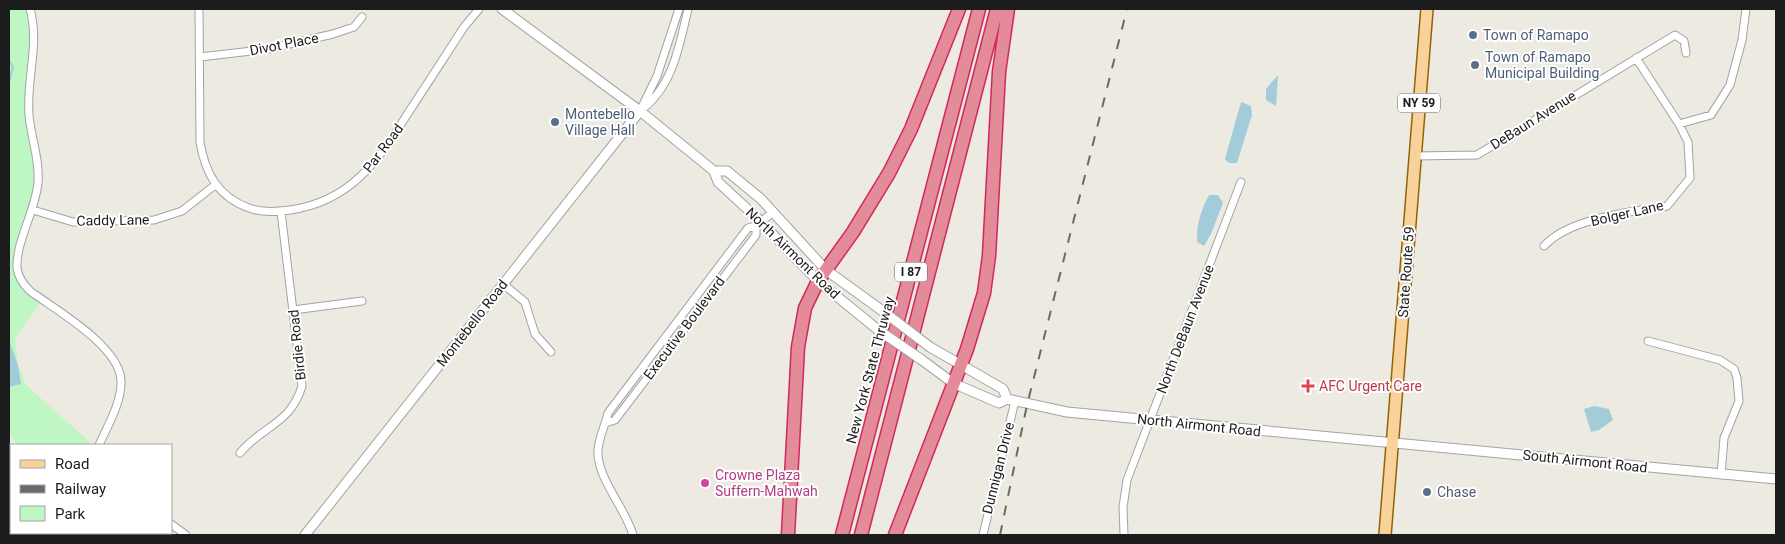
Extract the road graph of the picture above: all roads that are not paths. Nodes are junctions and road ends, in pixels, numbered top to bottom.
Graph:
1 (30, 9) edge
2 (198, 9) edge
3 (479, 9) edge
4 (502, 9) edge
5 (959, 9) edge
6 (979, 9) edge
7 (998, 9) edge
8 (1008, 9) edge
9 (1427, 9) edge
10 (1746, 9) edge
11 (679, 10) edge
12 (687, 11) edge
13 (362, 17) dead end
14 (1686, 53) dead end
15 (200, 57) junction
16 (1636, 58) junction
17 (640, 111) junction
18 (1679, 124) junction
19 (1414, 156) junction
20 (714, 171) junction
21 (1241, 182) dead end
22 (215, 185) junction
23 (33, 210) junction
24 (281, 212) junction
25 (772, 213) junction
26 (758, 224) junction
27 (1544, 246) dead end
28 (826, 270) junction
29 (818, 281) junction
30 (503, 284) junction
31 (362, 301) dead end
32 (294, 310) junction
33 (1648, 341) dead end
34 (551, 352) dead end
35 (960, 365) junction
36 (953, 383) junction
37 (1011, 400) junction
38 (1150, 420) junction
39 (99, 444) edge
40 (1393, 444) junction
41 (240, 453) dead end
42 (1721, 475) junction
43 (1776, 479) edge
44 (172, 525) edge
45 (186, 535) edge
46 (305, 535) edge
47 (633, 535) edge
48 (788, 535) edge
49 (842, 535) edge
50 (861, 535) edge
51 (895, 535) edge
52 (983, 535) edge
53 (1124, 535) edge
54 (1385, 535) edge

1 - 23 street
2 - 15 street, Par Road
3 - 24 street, Par Road
4 - 17 street, North Airmont Road
5 - 28 highway
6 - 49 highway, New York State Thruway / I 87
7 - 50 highway, I 87
8 - 35 highway
9 - 19 main road, State Route 59 / NY 59
10 - 18 street
11 - 12 street
11 - 17 street
12 - 17 street
13 - 15 street, Divot Place
14 - 16 street, DeBaun Avenue
15 - 22 street, Par Road
16 - 18 street, Bolger Lane
16 - 19 street, DeBaun Avenue
17 - 20 street, North Airmont Road
17 - 30 street, Montebello Road
18 - 27 street, Bolger Lane
19 - 40 main road, State Route 59 / NY 59
20 - 25 street, North Airmont Road
20 - 26 street, North Airmont Road
21 - 38 street, North DeBaun Avenue
22 - 23 street, Caddy Lane
22 - 24 street, Par Road
23 - 39 street
24 - 32 street, Birdie Road
25 - 26 street, Executive Boulevard
25 - 28 street, North Airmont Road
26 - 29 street, North Airmont Road
26 - 47 street, Executive Boulevard
28 - 29 highway
28 - 35 street, North Airmont Road, bridge
29 - 36 street, North Airmont Road, bridge
29 - 48 highway
30 - 34 street
30 - 46 street, Montebello Road
31 - 32 street
32 - 41 street, Birdie Road
33 - 42 street
35 - 36 highway
35 - 37 street, North Airmont Road
36 - 37 street, North Airmont Road
36 - 51 highway
37 - 38 street, North Airmont Road
37 - 52 street, Dunnigan Drive
38 - 40 street, North Airmont Road
38 - 53 street, North DeBaun Avenue
40 - 42 street, South Airmont Road
40 - 54 main road, State Route 59 / NY 59
42 - 43 street, South Airmont Road
44 - 45 street

